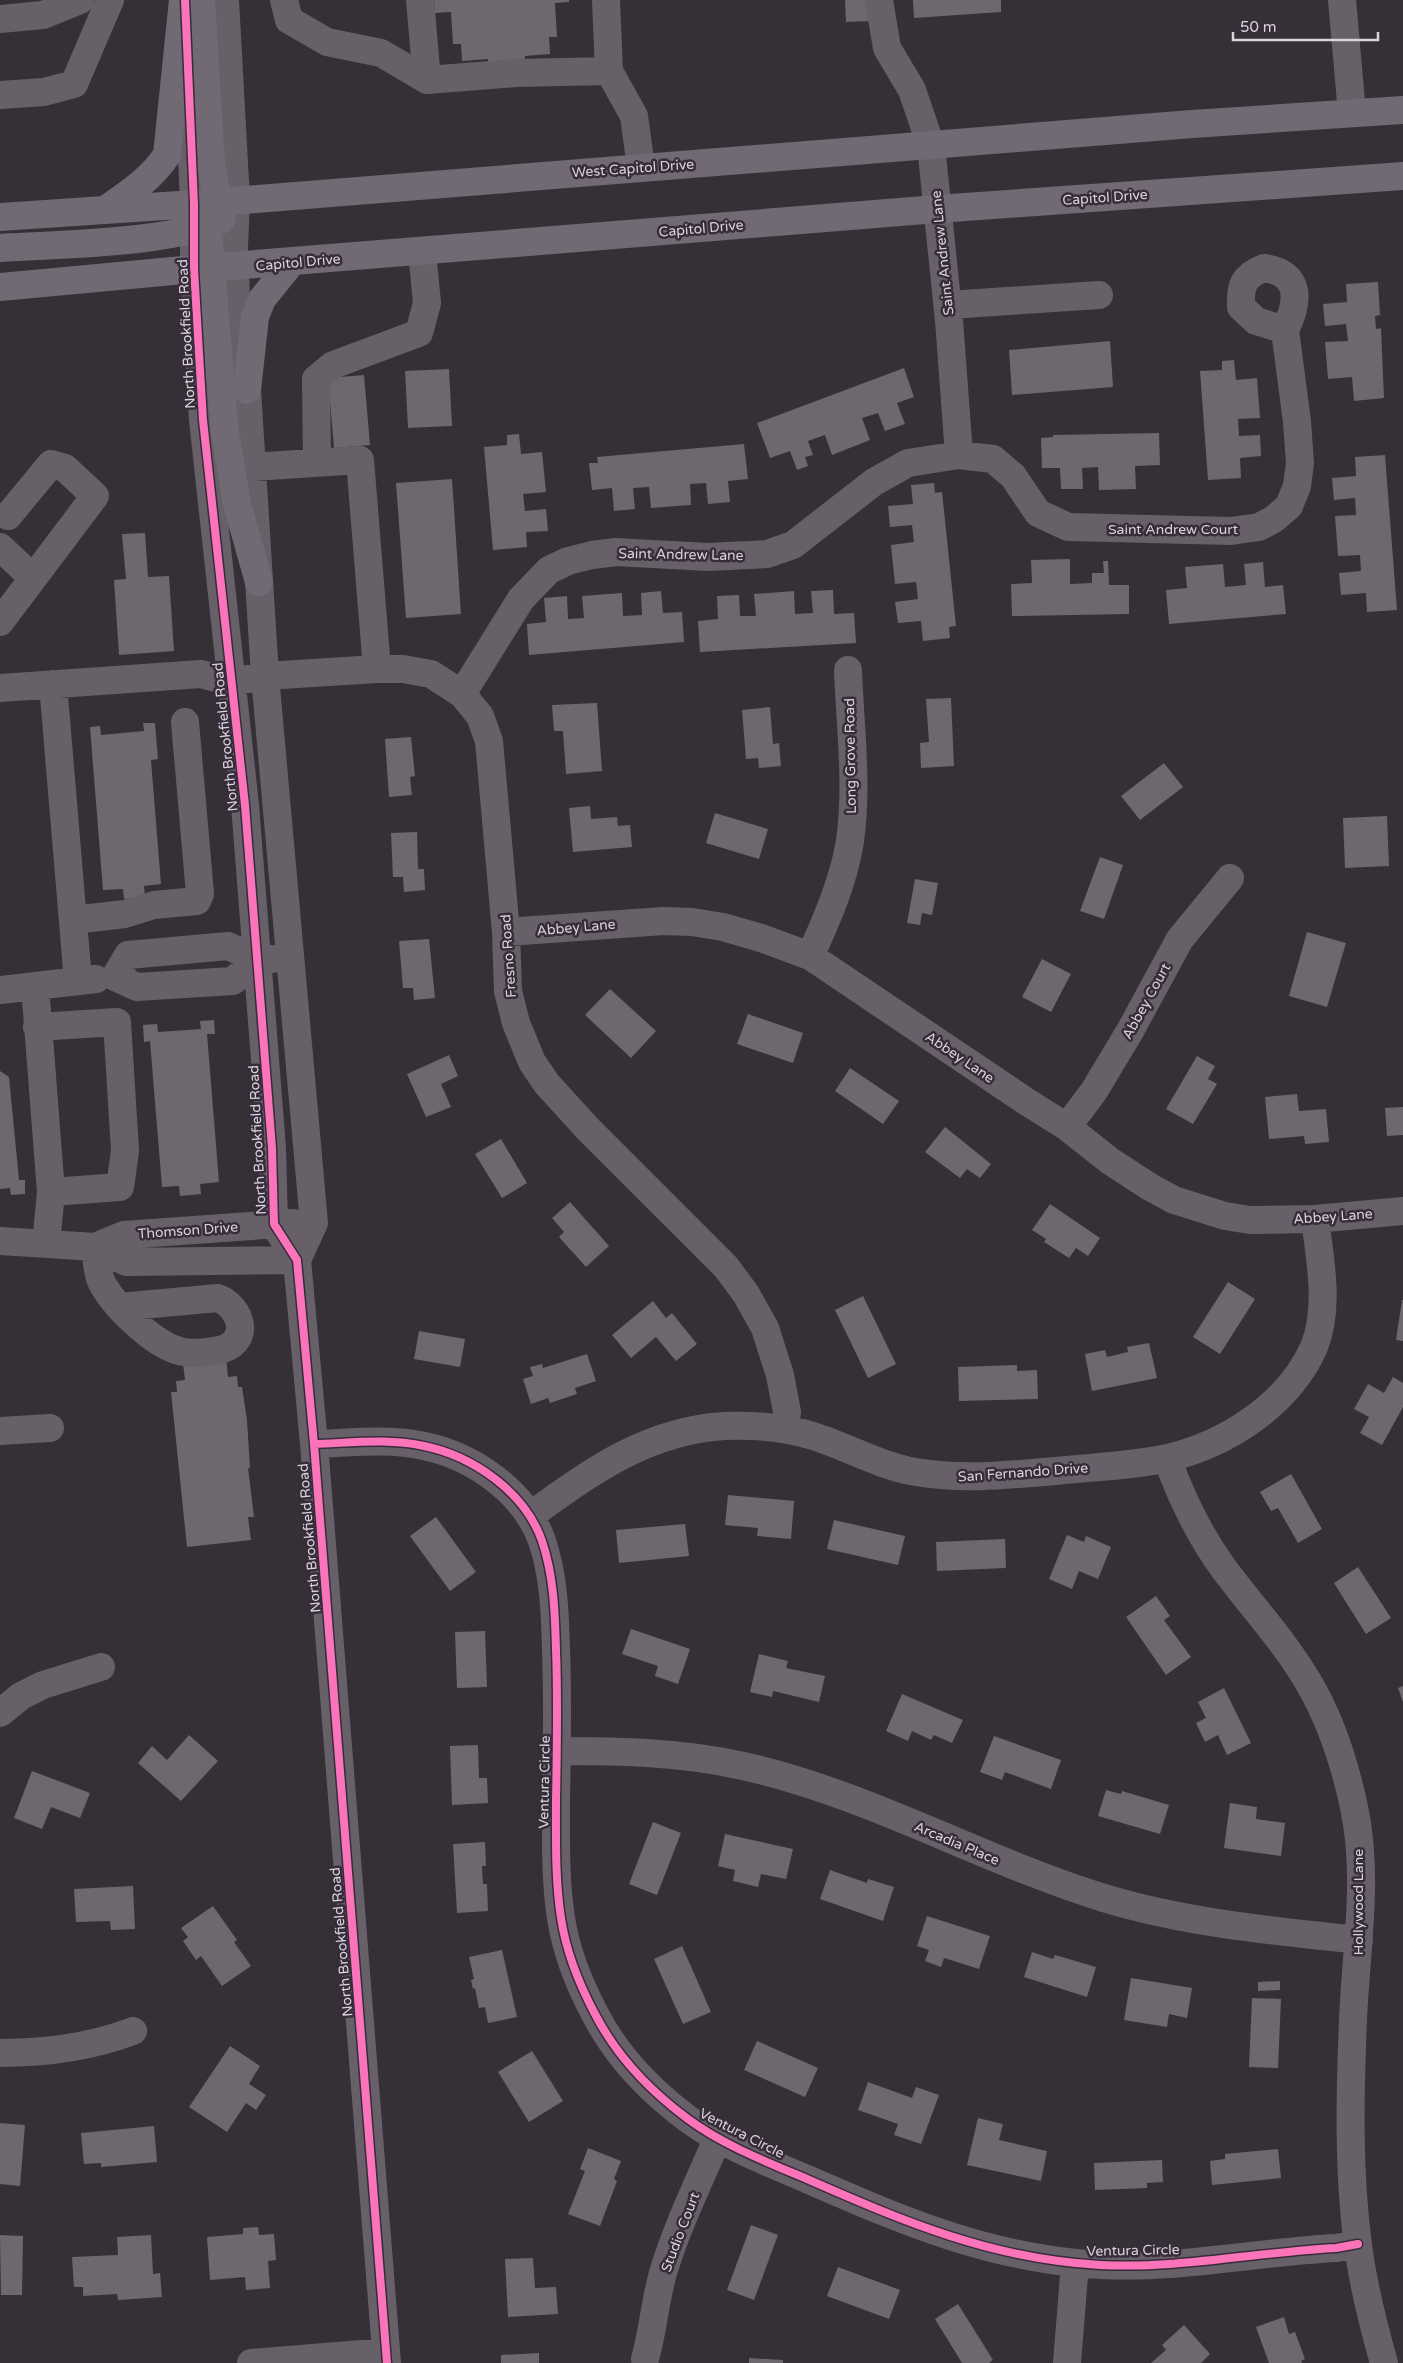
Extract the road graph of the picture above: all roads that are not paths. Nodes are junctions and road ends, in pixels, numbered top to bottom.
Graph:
1 (80, 0) edge
2 (110, 0) edge
3 (184, 0) edge
4 (201, 0) edge
5 (225, 0) edge
6 (284, 0) edge
7 (420, 0) edge
8 (606, 0) edge
9 (879, 0) edge
10 (1342, 0) edge
11 (0, 18) edge
12 (608, 71) junction
13 (427, 80) junction
14 (0, 95) edge
15 (1403, 110) edge
16 (1352, 113) junction
17 (931, 146) junction
18 (641, 167) junction
19 (1403, 176) edge
20 (936, 209) junction
21 (105, 210) junction
22 (211, 213) junction
23 (0, 217) edge
24 (0, 248) edge
25 (422, 251) junction
26 (292, 262) junction
27 (214, 268) junction
28 (0, 287) edge
29 (1099, 295) dead end
30 (948, 306) junction
31 (1285, 330) dead end
32 (247, 390) junction
33 (959, 455) junction
34 (317, 462) junction
35 (252, 467) junction
36 (3, 517) edge
37 (0, 548) edge
38 (33, 578) junction
39 (259, 582) junction
40 (1, 618) edge
41 (377, 670) junction
42 (848, 670) dead end
43 (266, 676) junction
44 (231, 682) junction
45 (53, 684) junction
46 (0, 688) edge
47 (462, 694) junction
48 (185, 722) dead end
49 (1230, 878) dead end
50 (73, 920) junction
51 (506, 932) junction
52 (810, 956) junction
53 (291, 958) junction
54 (257, 959) junction
55 (78, 981) junction
56 (35, 986) junction
57 (0, 990) edge
58 (36, 1027) junction
59 (1067, 1127) junction
60 (51, 1192) junction
61 (1403, 1211) edge
62 (1315, 1219) junction
63 (314, 1223) junction
64 (274, 1224) junction
65 (0, 1241) edge
66 (46, 1244) junction
67 (95, 1247) junction
68 (297, 1260) junction
69 (119, 1307) dead end
70 (50, 1428) dead end
71 (785, 1429) junction
72 (0, 1432) edge
73 (314, 1444) junction
74 (1167, 1458) junction
75 (530, 1516) junction
76 (102, 1667) dead end
77 (0, 1713) edge
78 (557, 1751) junction
79 (1358, 1940) junction
80 (133, 2031) dead end
81 (0, 2053) edge
82 (718, 2137) junction
83 (1358, 2244) junction
84 (1075, 2263) junction
85 (386, 2357) edge
86 (645, 2359) dead end
87 (251, 2363) edge
88 (1067, 2363) edge
89 (1384, 2363) edge

1 - 11 street
2 - 14 street
3 - 21 main road
3 - 22 street, North Brookfield Road
4 - 22 main road
5 - 22 street, North Brookfield Road
6 - 13 street
7 - 13 street
8 - 12 street
9 - 17 street, Saint Andrew Lane
10 - 16 street
12 - 13 street
12 - 18 street
15 - 16 main road
16 - 17 main road
17 - 18 main road, West Capitol Drive
17 - 20 street, Saint Andrew Lane
18 - 22 main road, West Capitol Drive
19 - 20 main road, Capitol Drive
20 - 25 main road, Capitol Drive
20 - 30 street, Saint Andrew Lane
21 - 22 main road
21 - 23 main road
22 - 24 main road
22 - 27 street, North Brookfield Road
22 - 27 main road
25 - 26 main road, Capitol Drive
25 - 34 street
26 - 27 main road, Capitol Drive
26 - 32 main road
27 - 28 main road, Capitol Drive
27 - 32 street, North Brookfield Road
27 - 39 main road
27 - 44 street, North Brookfield Road
29 - 30 street
30 - 33 street, Saint Andrew Lane
31 - 33 street, Saint Andrew Court
32 - 35 street, North Brookfield Road
33 - 47 street, Saint Andrew Lane
34 - 35 street
34 - 41 street
35 - 39 street, North Brookfield Road
36 - 38 street
37 - 38 street
38 - 40 street
39 - 43 street, North Brookfield Road
41 - 43 street, Fresno Road
41 - 47 street, Fresno Road
42 - 52 street, Long Grove Road
43 - 44 street, Fresno Road
43 - 53 street, North Brookfield Road
44 - 45 street
44 - 54 street, North Brookfield Road
45 - 46 street
45 - 50 street
47 - 51 street, Fresno Road
48 - 50 street
49 - 59 street, Abbey Court
50 - 55 street
51 - 52 street, Abbey Lane
51 - 71 street, Fresno Road
52 - 59 street, Abbey Lane
53 - 54 street
53 - 63 street, North Brookfield Road
54 - 55 street
54 - 64 street, North Brookfield Road
55 - 56 street
56 - 57 street
56 - 58 street
58 - 60 street
58 - 60 street
59 - 62 street, Abbey Lane
60 - 66 street
61 - 62 street, Abbey Lane
62 - 74 street, San Fernando Drive
63 - 64 street, Thomson Drive
63 - 68 street, North Brookfield Road
64 - 67 street, Thomson Drive
64 - 68 street, North Brookfield Road
65 - 66 street, Thomson Drive
66 - 67 street, Thomson Drive
67 - 68 street, Thomson Drive
67 - 69 street
68 - 73 street, North Brookfield Road
70 - 72 street
71 - 74 street, San Fernando Drive
71 - 75 street, San Fernando Drive
73 - 75 street, Ventura Circle
73 - 85 street, North Brookfield Road
74 - 79 street, Hollywood Lane
75 - 78 street, Ventura Circle
76 - 77 street
78 - 79 street, Arcadia Place
78 - 82 street, Ventura Circle
79 - 83 street, Hollywood Lane
80 - 81 street
82 - 84 street, Ventura Circle
82 - 86 street, Studio Court
83 - 84 street, Ventura Circle
83 - 89 street, Hollywood Lane
84 - 88 street
85 - 87 street

